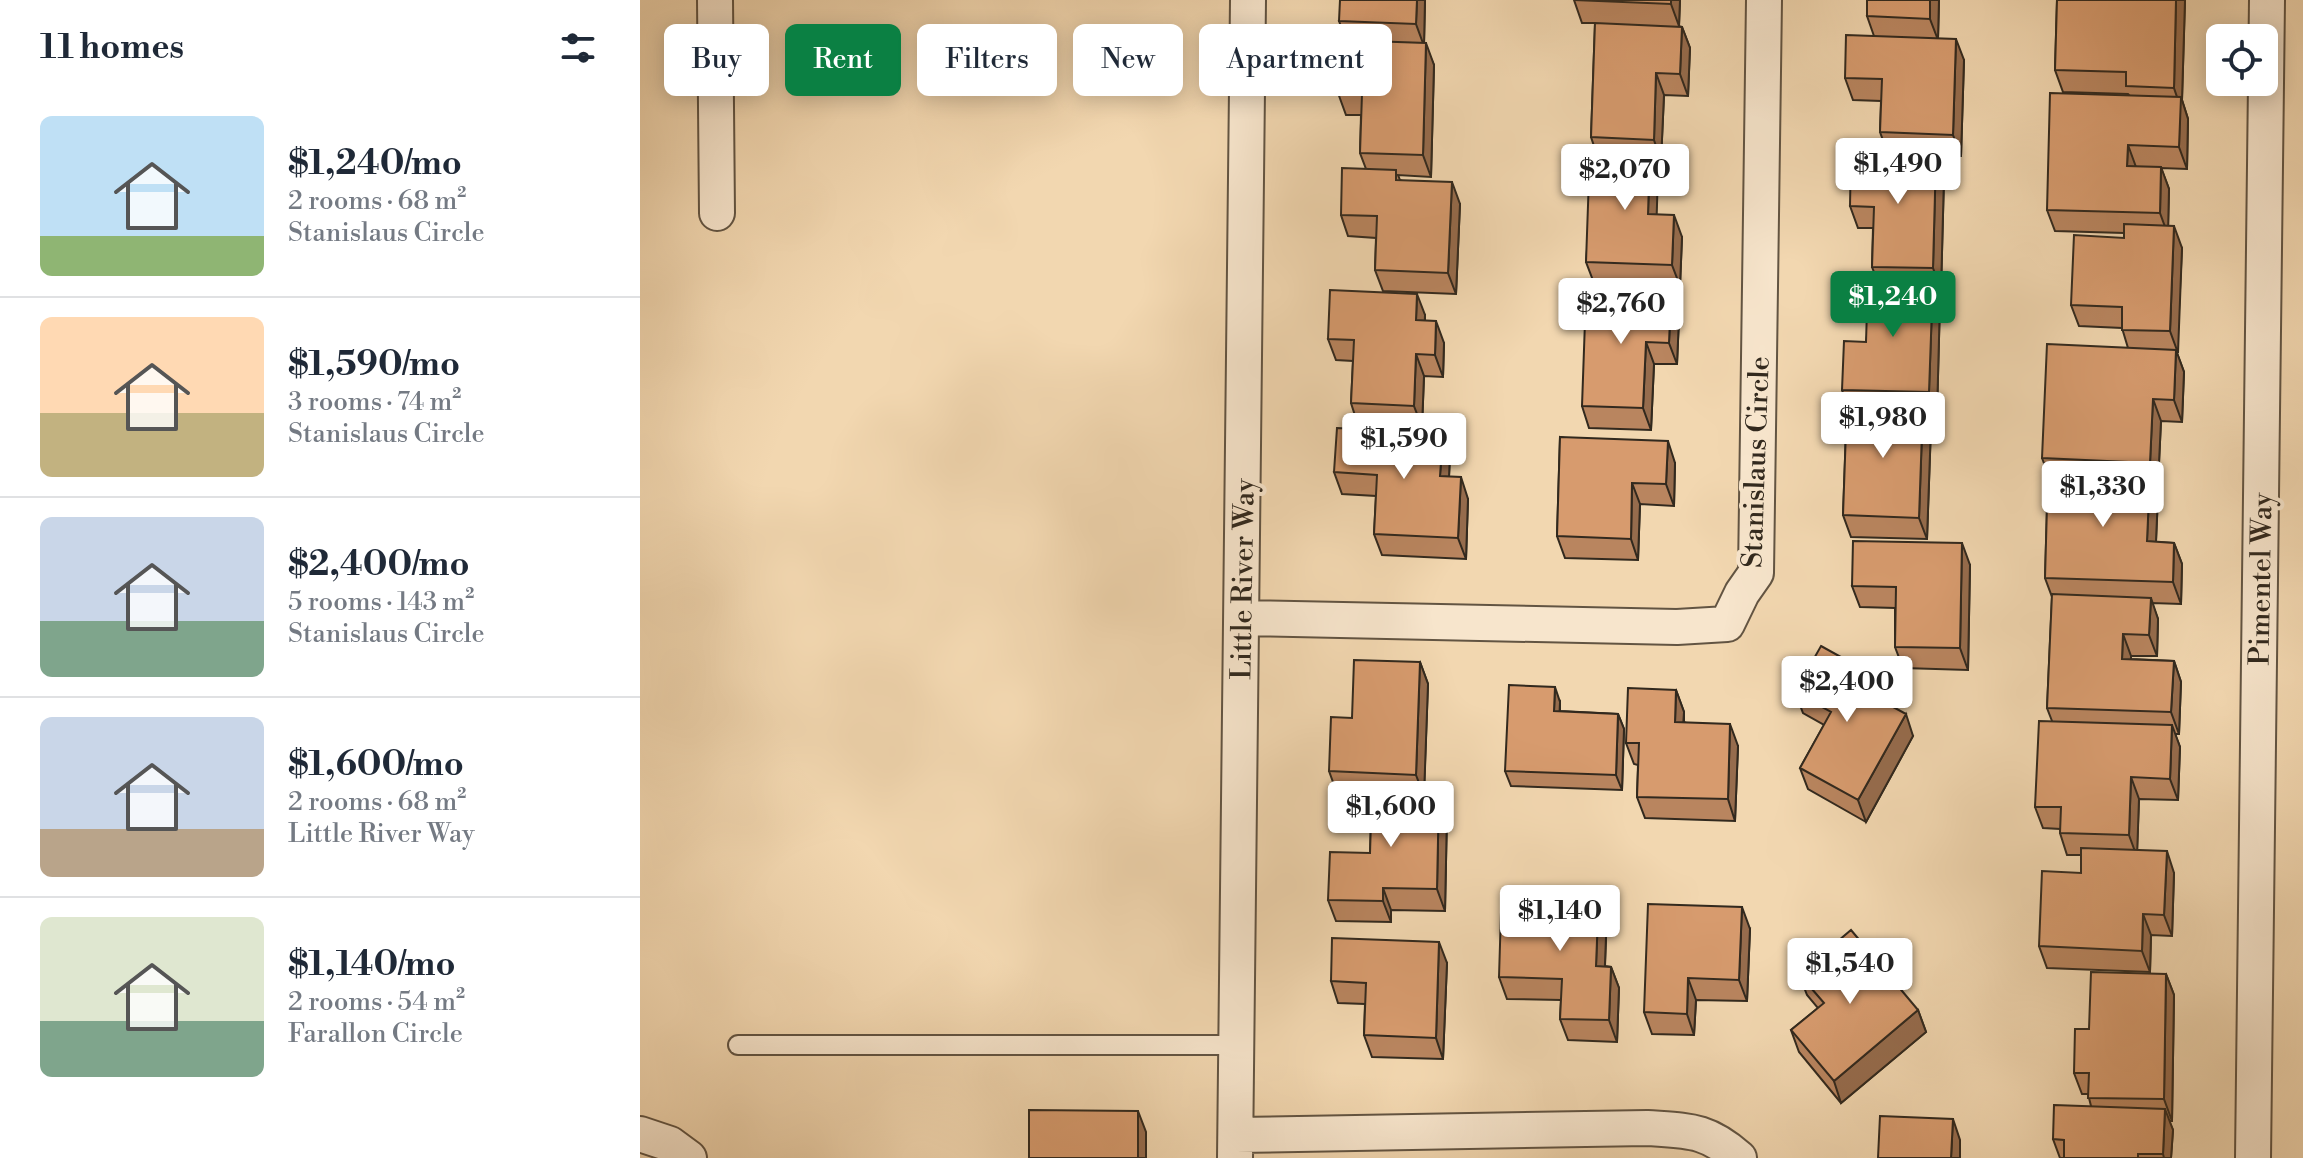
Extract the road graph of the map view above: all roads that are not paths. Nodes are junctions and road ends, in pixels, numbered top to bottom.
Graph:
1 (715, 0) edge
2 (1248, 0) edge
3 (1764, 0) edge
4 (2267, 0) edge
5 (717, 213) dead end
6 (1242, 618) junction
7 (738, 1045) dead end
8 (1236, 1045) junction
9 (640, 1134) edge
10 (1236, 1147) edge
11 (689, 1158) edge
12 (1739, 1158) edge
13 (2253, 1158) edge

1 - 5 street
2 - 6 street, Little River Way
3 - 6 street, Stanislaus Circle
4 - 13 street, Pimentel Way
6 - 8 street, Little River Way
7 - 8 lane
8 - 10 street, Little River Way
9 - 11 street
10 - 12 street

